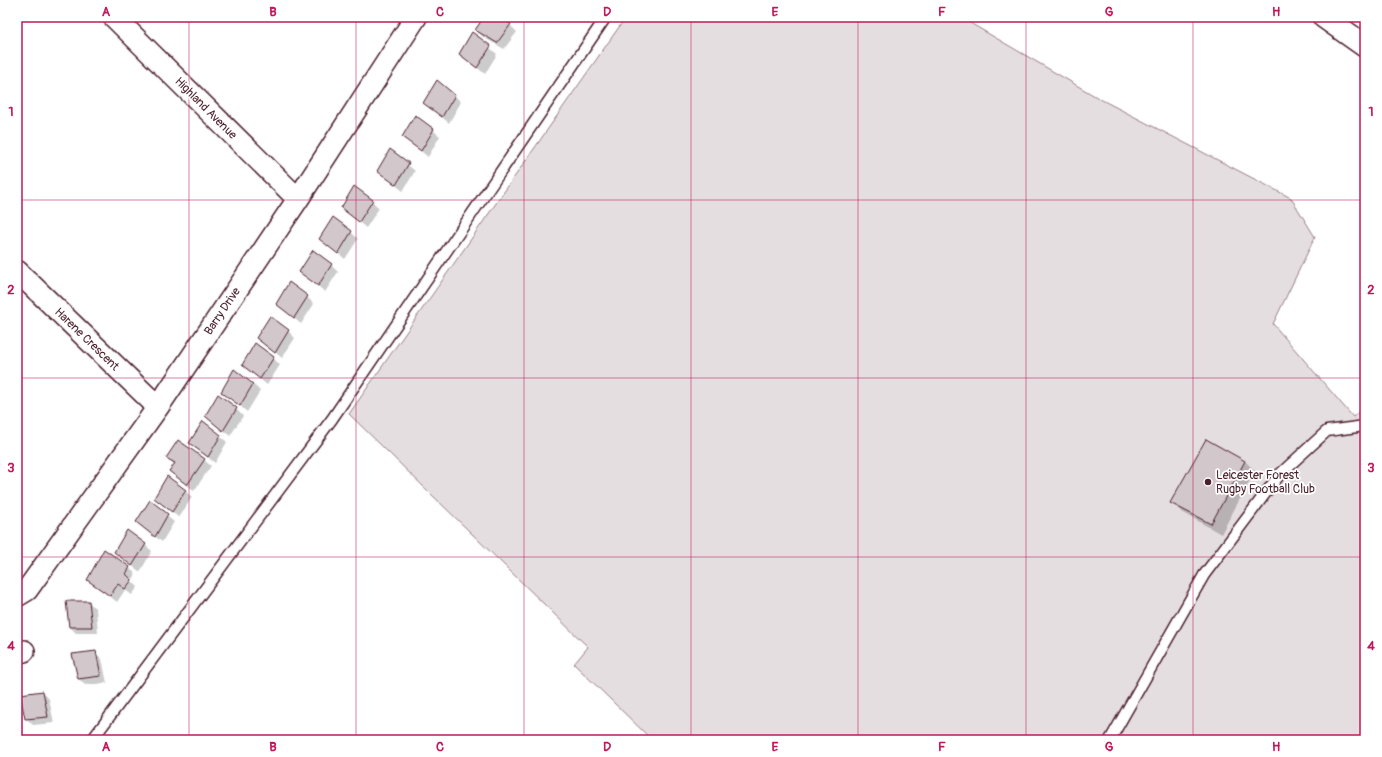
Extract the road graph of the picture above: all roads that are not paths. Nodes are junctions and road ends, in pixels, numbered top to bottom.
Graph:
1 (114, 17) edge
2 (416, 17) edge
3 (606, 17) edge
4 (1324, 17) edge
5 (1365, 46) edge
6 (298, 199) junction
7 (17, 271) edge
8 (158, 407) junction
9 (1365, 426) edge
10 (17, 596) edge
11 (92, 740) edge
12 (1110, 740) edge

1 - 6 street, Highland Avenue
2 - 6 street, Barry Drive
3 - 11 lane
4 - 5 main road
6 - 8 street, Barry Drive
7 - 8 street, Harene Crescent
8 - 10 street, Barry Drive
9 - 12 lane

